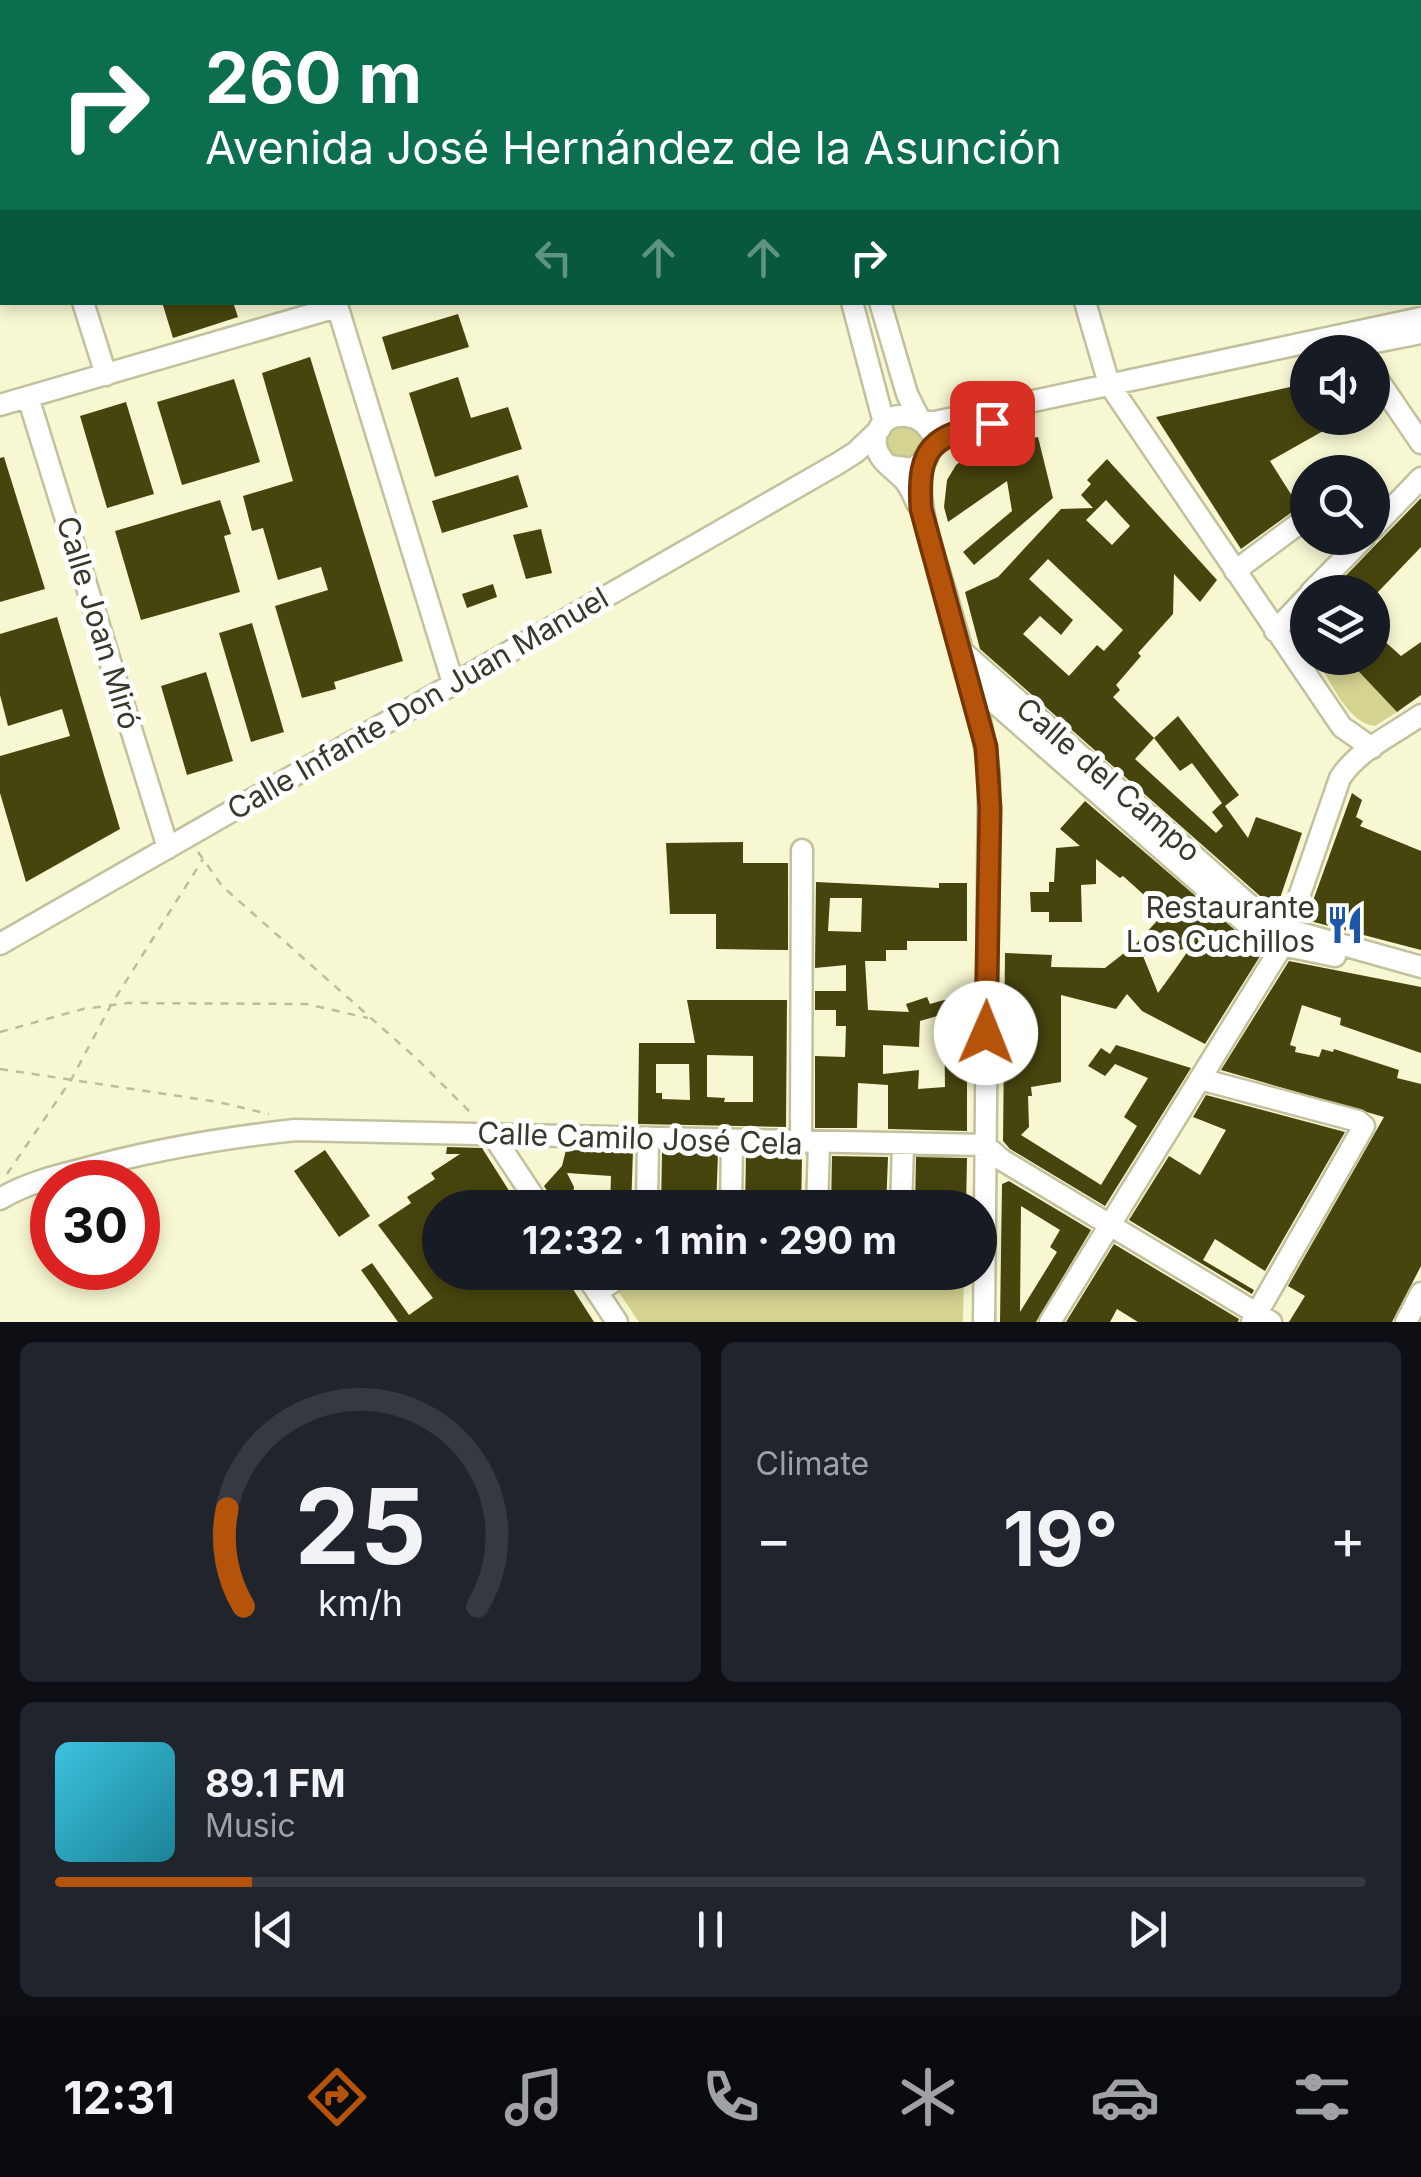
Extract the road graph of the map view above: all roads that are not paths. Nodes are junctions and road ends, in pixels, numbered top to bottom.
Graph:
1 (84, 305) edge
2 (337, 305) edge
3 (853, 305) edge
4 (881, 305) edge
5 (1086, 305) edge
6 (1421, 318) edge
7 (1421, 332) edge
8 (1378, 335) edge
9 (1390, 338) edge
10 (1290, 356) edge
11 (1290, 359) edge
12 (106, 374) junction
13 (1113, 390) junction
14 (28, 397) junction
15 (1390, 397) edge
16 (0, 405) edge
17 (922, 420) junction
18 (882, 426) junction
19 (1421, 443) edge
20 (927, 455) junction
21 (886, 462) junction
22 (836, 464) junction
23 (1421, 478) edge
24 (921, 509) junction
25 (1390, 510) edge
26 (1290, 529) edge
27 (1347, 555) edge
28 (1235, 571) junction
29 (1328, 575) edge
30 (1290, 615) edge
31 (1275, 631) junction
32 (962, 652) junction
33 (453, 682) junction
34 (970, 682) junction
35 (1421, 715) edge
36 (1342, 727) junction
37 (1025, 728) junction
38 (986, 747) junction
39 (1372, 748) junction
40 (1340, 778) junction
41 (168, 848) junction
42 (802, 850) dead end
43 (1285, 938) junction
44 (0, 944) edge
45 (1421, 970) edge
46 (1200, 1080) junction
47 (492, 1134) junction
48 (648, 1140) junction
49 (732, 1142) junction
50 (810, 1143) junction
51 (903, 1145) junction
52 (985, 1145) junction
53 (529, 1190) edge
54 (647, 1190) edge
55 (731, 1190) edge
56 (815, 1190) edge
57 (901, 1190) edge
58 (982, 1190) edge
59 (0, 1199) edge
60 (1111, 1227) junction
61 (600, 1290) edge
62 (979, 1290) edge
63 (597, 1292) joint
64 (1421, 1293) edge
65 (1260, 1319) edge
66 (617, 1322) edge
67 (984, 1322) edge
68 (1050, 1322) edge
69 (1406, 1322) edge

1 - 12 street
2 - 12 street
2 - 33 street
3 - 18 street
4 - 17 street
5 - 13 street
6 - 8 street
7 - 9 street
10 - 13 street
11 - 13 street
12 - 14 street
13 - 17 street
13 - 20 street
13 - 28 street
14 - 16 street
14 - 41 street, Calle Joan Miró
15 - 19 street
17 - 18 street
17 - 20 street
18 - 21 street
18 - 22 street, Calle Infante Don Juan Manuel
20 - 21 street
20 - 24 street
21 - 22 street, Calle Infante Don Juan Manuel
21 - 24 street
22 - 33 street, Calle Infante Don Juan Manuel
23 - 25 street
24 - 32 street
26 - 28 street
27 - 29 street
28 - 31 street
30 - 31 street
31 - 36 street
32 - 34 street
32 - 43 street, Calle del Campo
33 - 41 street, Calle Infante Don Juan Manuel
34 - 37 street, Calle del Campo
34 - 38 street
35 - 39 street
36 - 39 street
36 - 40 street
37 - 38 street, Calle del Campo
37 - 43 street, Calle del Campo
38 - 52 street
39 - 40 street
40 - 43 street
41 - 44 street, Calle Infante Don Juan Manuel
42 - 50 street
43 - 45 street, Calle del Campo
43 - 46 street
46 - 60 street
46 - 65 street
47 - 48 street, Calle Camilo José Cela
47 - 53 street
47 - 59 street, Calle Camilo José Cela
48 - 49 street, Calle Camilo José Cela
48 - 54 street
49 - 50 street, Calle Camilo José Cela
49 - 55 street
50 - 51 street, Calle Camilo José Cela
50 - 56 street
51 - 52 street, Calle Camilo José Cela
51 - 57 street
52 - 58 street
52 - 60 street
60 - 65 street
60 - 68 street
61 - 63 street
62 - 67 street
63 - 66 street
64 - 69 street

